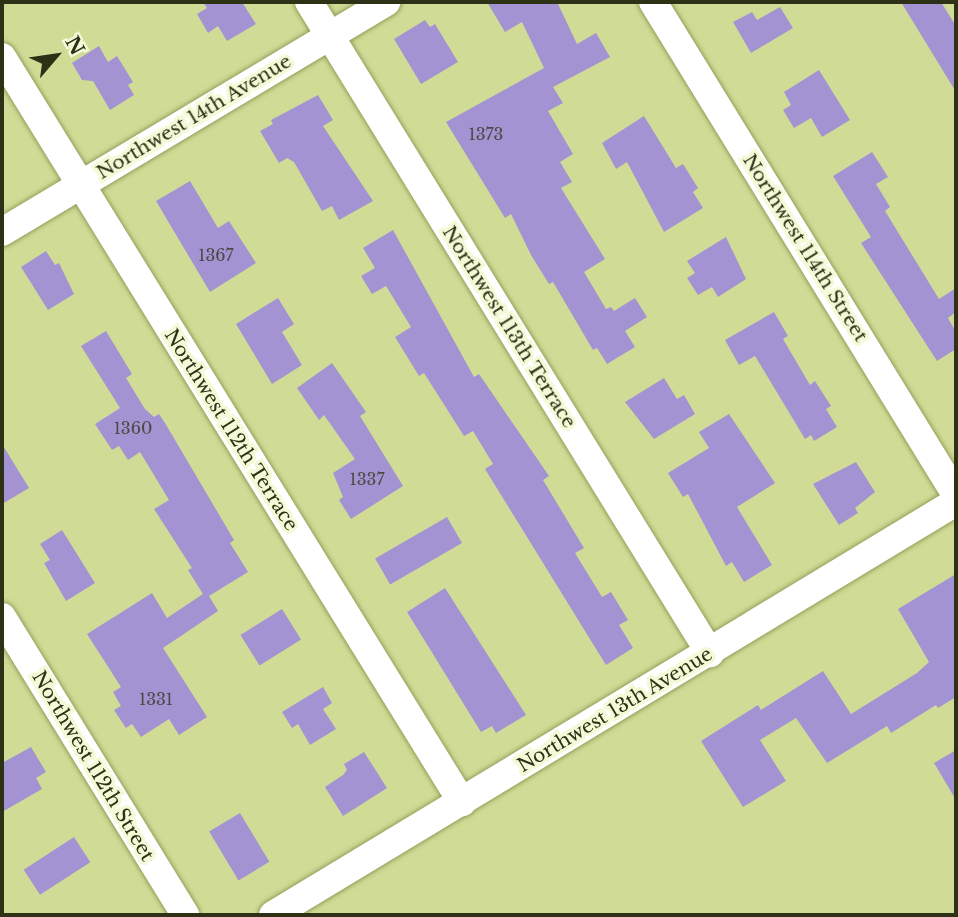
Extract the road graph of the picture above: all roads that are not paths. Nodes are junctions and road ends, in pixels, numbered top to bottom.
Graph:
1 (309, 2) edge
2 (386, 2) edge
3 (653, 2) edge
4 (331, 36) junction
5 (2, 57) edge
6 (80, 186) junction
7 (2, 232) edge
8 (956, 495) edge
9 (956, 502) edge
10 (2, 617) edge
11 (710, 653) junction
12 (463, 802) junction
13 (185, 915) edge
14 (273, 915) edge

1 - 4 street, Northwest 113th Terrace
2 - 4 street, Northwest 14th Avenue
3 - 8 street, Northwest 114th Street
4 - 6 street, Northwest 14th Avenue
4 - 11 street, Northwest 113th Terrace
5 - 6 street, Northwest 112th Terrace
6 - 7 street, Northwest 14th Avenue
6 - 12 street, Northwest 112th Terrace
9 - 11 street, Northwest 13th Avenue
10 - 13 street, Northwest 112th Street
11 - 12 street, Northwest 13th Avenue
12 - 14 street, Northwest 13th Avenue

